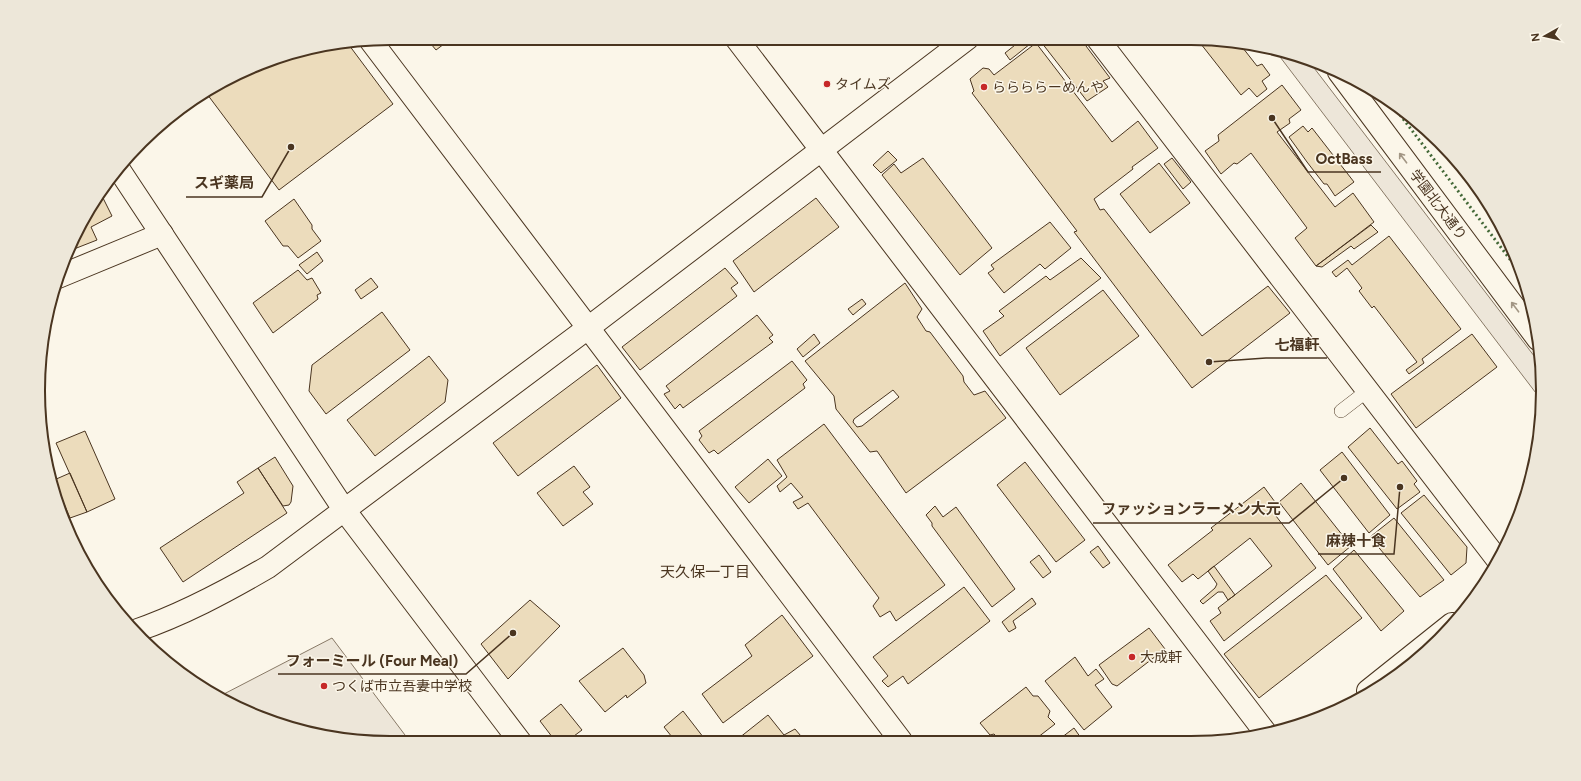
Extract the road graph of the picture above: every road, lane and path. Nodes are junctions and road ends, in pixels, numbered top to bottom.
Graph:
1 (741, 45) edge
2 (959, 45) edge
3 (1102, 45) edge
4 (375, 46) edge
5 (1346, 82) edge
6 (821, 150) junction
7 (122, 174) edge
8 (162, 234) junction
9 (65, 273) edge
10 (588, 328) junction
11 (1530, 328) edge
12 (1367, 391) junction
13 (1341, 411) dead end
14 (345, 511) junction
15 (1494, 556) edge
16 (141, 629) edge
17 (1262, 728) edge
18 (516, 736) edge
19 (897, 736) edge

1 - 6 street
2 - 6 street
3 - 12 street
4 - 10 street
11 -> 5 street, 学園北大通り
6 - 10 street
6 - 17 street
7 - 8 street
8 - 9 street
8 - 14 street
10 - 14 street
10 - 19 street
12 - 13 lane
12 - 15 street
14 - 16 street
14 - 18 street

